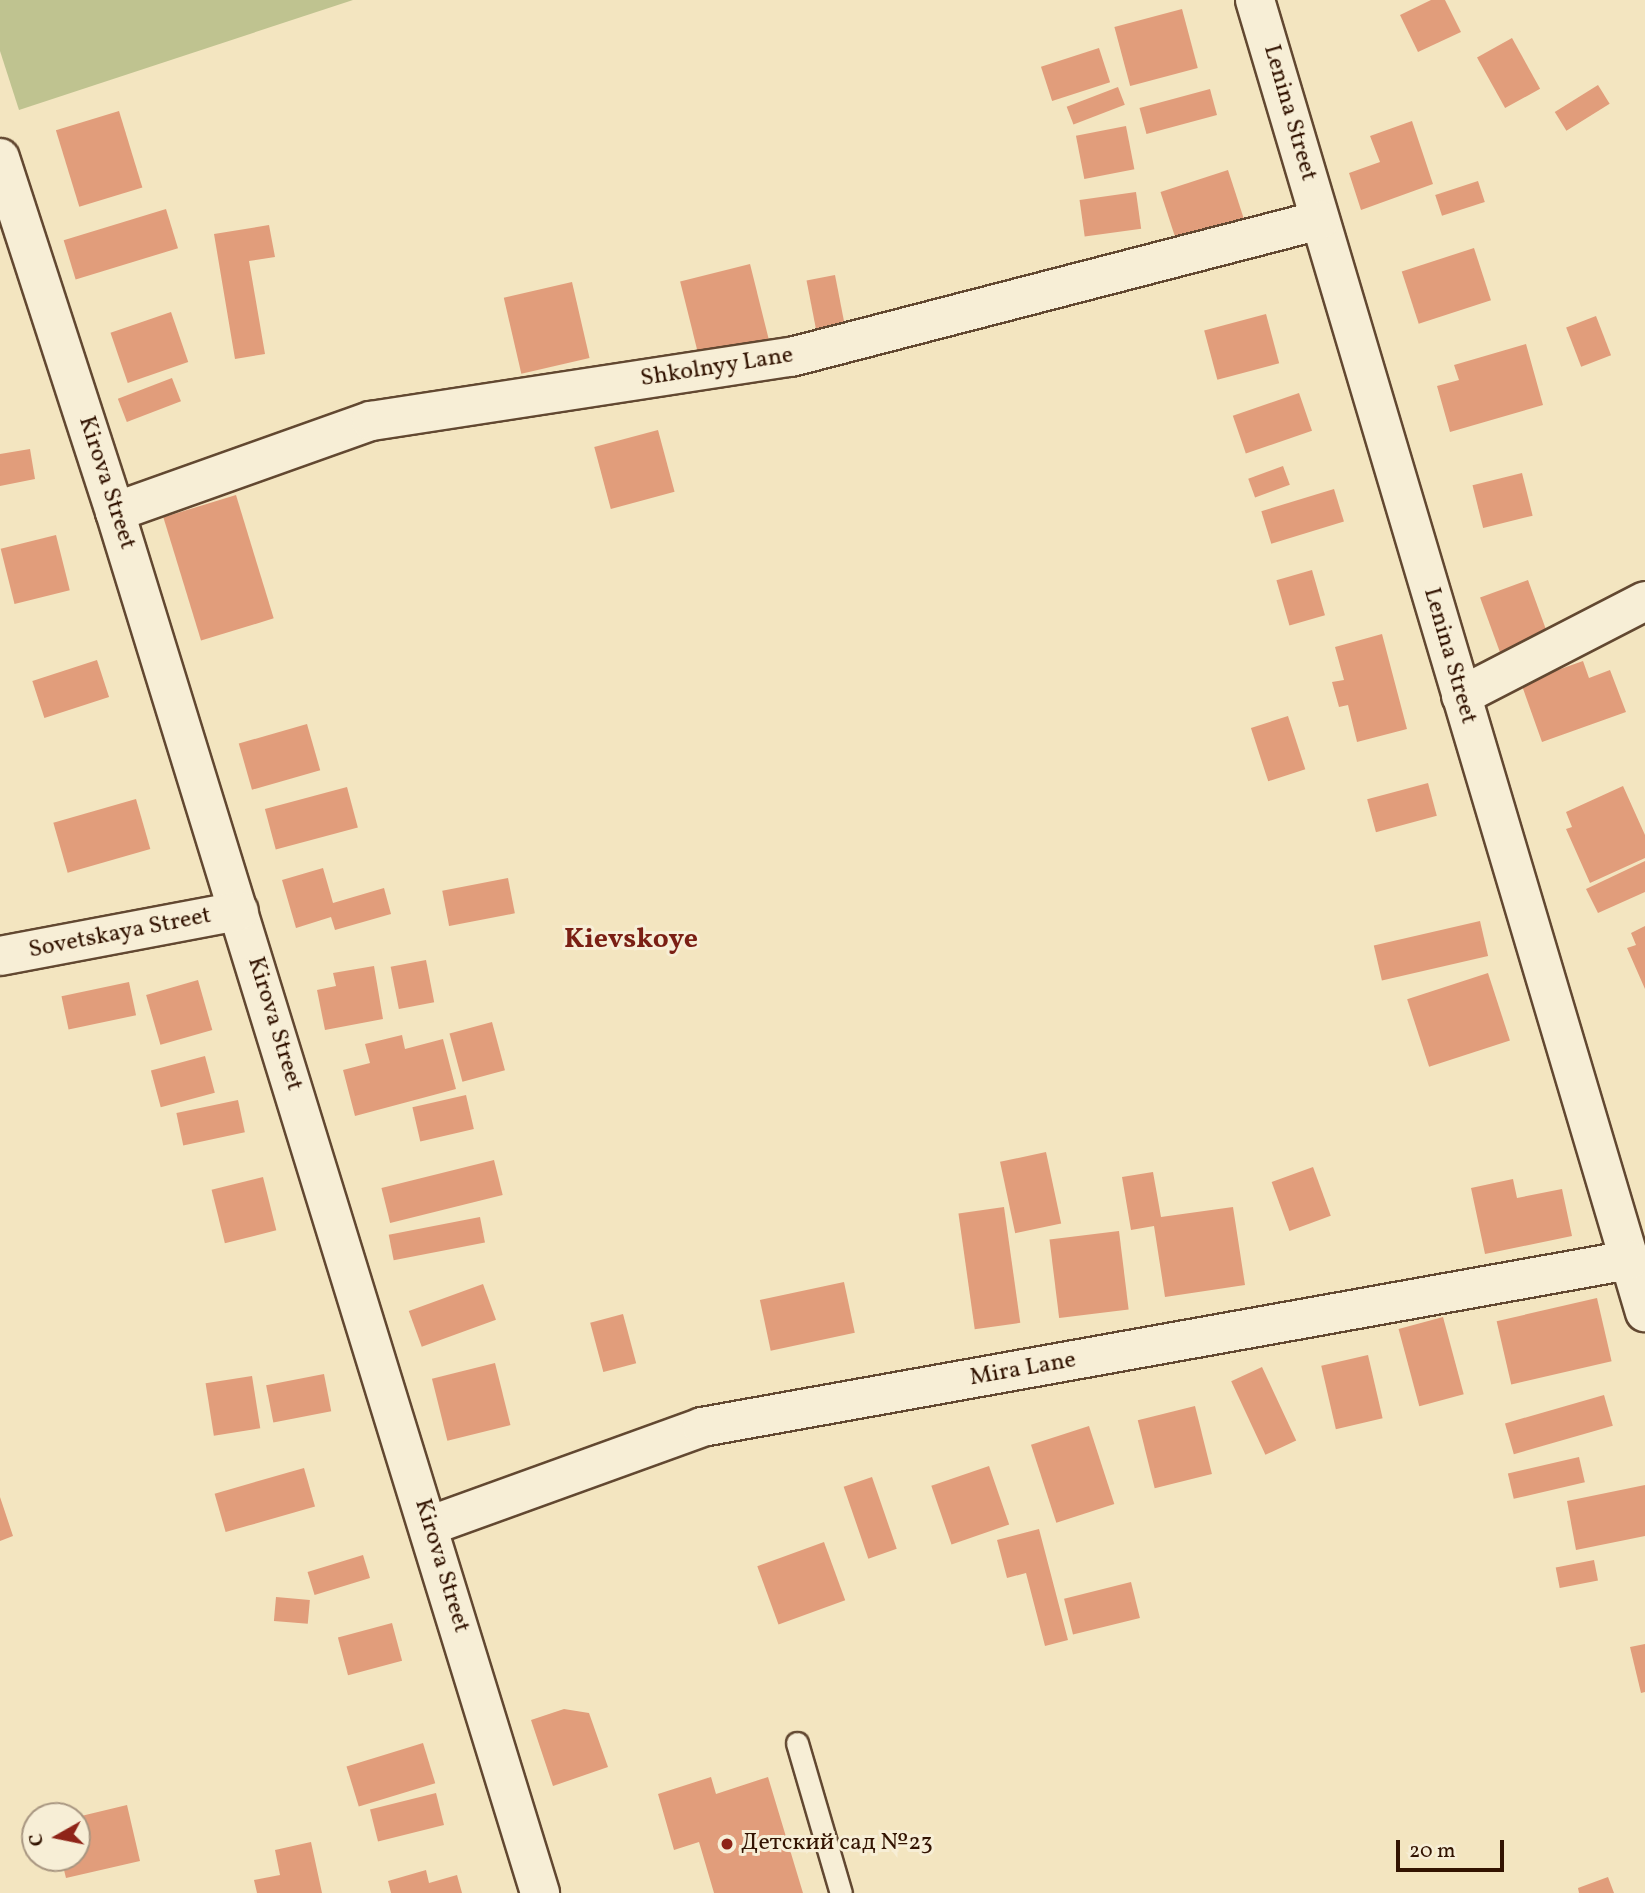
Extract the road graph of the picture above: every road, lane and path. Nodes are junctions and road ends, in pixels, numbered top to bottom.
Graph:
1 (1255, 0) edge
2 (0, 158) edge
3 (1320, 220) junction
4 (115, 512) junction
5 (1645, 601) edge
6 (1461, 696) junction
7 (239, 911) junction
8 (0, 956) edge
9 (1629, 1261) junction
10 (1645, 1312) edge
11 (429, 1526) junction
12 (797, 1743) dead end
13 (540, 1893) edge
14 (841, 1893) edge

1 - 3 street, Lenina Street
2 - 4 street, Kirova Street
3 - 4 street, Shkolnyy Lane
3 - 6 street, Lenina Street
4 - 7 street, Kirova Street
5 - 6 street
6 - 9 street, Lenina Street
7 - 8 street, Sovetskaya Street
7 - 11 street, Kirova Street
9 - 10 street, Lenina Street
9 - 11 street, Mira Lane
11 - 13 street, Kirova Street
12 - 14 lane

